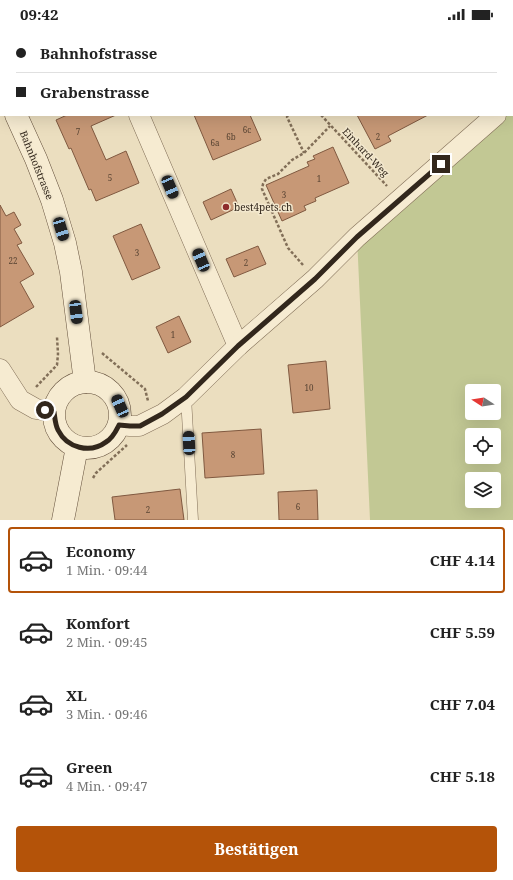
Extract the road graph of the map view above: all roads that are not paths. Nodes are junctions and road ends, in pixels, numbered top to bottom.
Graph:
1 (16, 116) edge
2 (139, 116) edge
3 (495, 116) edge
4 (238, 346) junction
5 (0, 369) edge
6 (85, 382) junction
7 (186, 397) junction
8 (54, 412) junction
9 (119, 425) junction
10 (77, 447) junction
11 (63, 520) edge
12 (193, 520) edge

1 - 6 main road, Bahnhofstrasse
2 - 4 street
3 - 4 street
4 - 7 street
5 - 8 street
6 - 8 main road
6 - 9 main road
7 - 9 street
7 - 12 lane
8 - 10 main road
9 - 10 main road
10 - 11 main road

